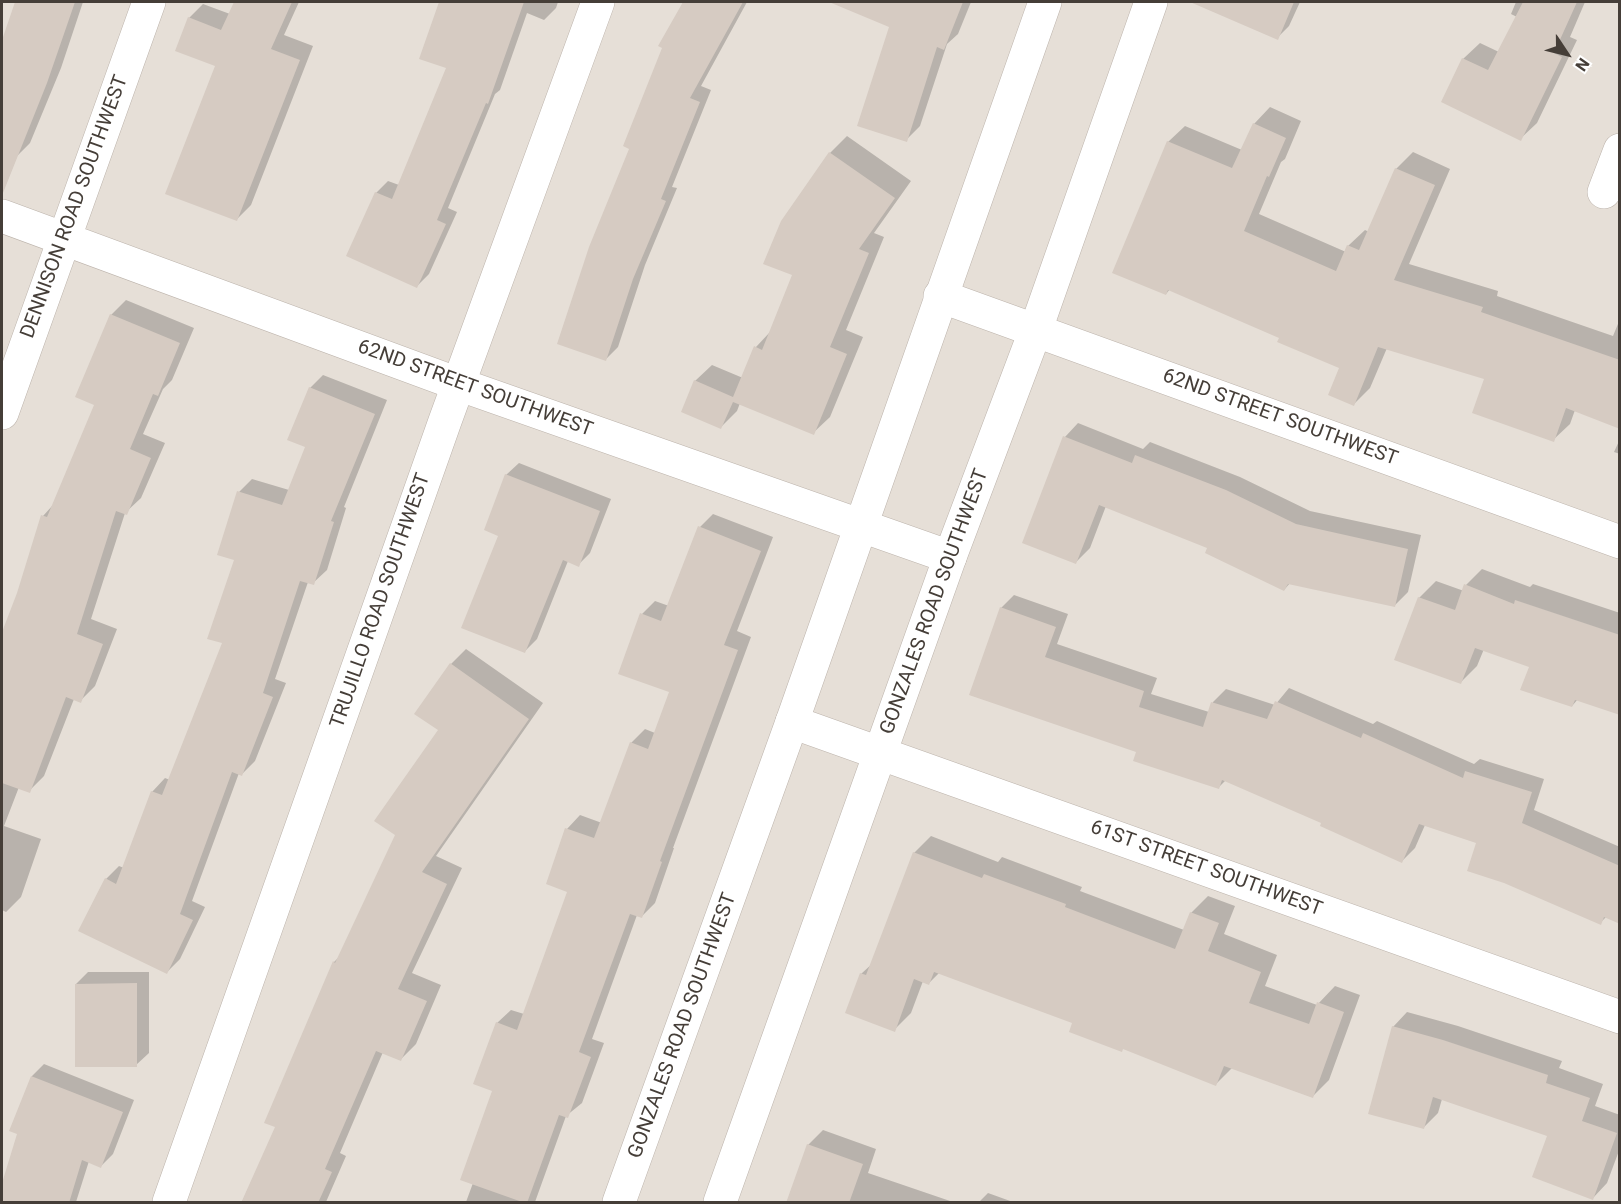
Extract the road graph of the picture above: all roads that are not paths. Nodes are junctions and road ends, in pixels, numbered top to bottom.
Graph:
1 (149, 2) edge
2 (598, 2) edge
3 (1045, 2) edge
4 (1151, 2) edge
5 (1620, 150) edge
6 (1604, 192) dead end
7 (2, 216) edge
8 (63, 239) junction
9 (940, 296) junction
10 (1036, 329) junction
11 (458, 384) junction
12 (2, 413) edge
13 (861, 525) junction
14 (1620, 542) edge
15 (950, 557) junction
16 (792, 722) junction
17 (881, 752) junction
18 (1620, 1017) edge
19 (169, 1203) edge
20 (619, 1203) edge
21 (720, 1203) edge

1 - 8 street, DENNISON ROAD SOUTHWEST
2 - 11 street, TRUJILLO ROAD SOUTHWEST
3 - 9 street, GONZALES ROAD SOUTHWEST
4 - 10 street, GONZALES ROAD SOUTHWEST
5 - 6 street
7 - 8 street, 62ND STREET SOUTHWEST
8 - 11 street, 62ND STREET SOUTHWEST
8 - 12 street, DENNISON ROAD SOUTHWEST
9 - 10 street, 62ND STREET SOUTHWEST
9 - 13 street, GONZALES ROAD SOUTHWEST
10 - 14 street, 62ND STREET SOUTHWEST
10 - 15 street, GONZALES ROAD SOUTHWEST
11 - 13 street, 62ND STREET SOUTHWEST
11 - 19 street, TRUJILLO ROAD SOUTHWEST
13 - 15 street, 62ND STREET SOUTHWEST
13 - 16 street, GONZALES ROAD SOUTHWEST
15 - 17 street, GONZALES ROAD SOUTHWEST
16 - 17 street, 61ST STREET SOUTHWEST
16 - 20 street, GONZALES ROAD SOUTHWEST
17 - 18 street, 61ST STREET SOUTHWEST
17 - 21 street, GONZALES ROAD SOUTHWEST

